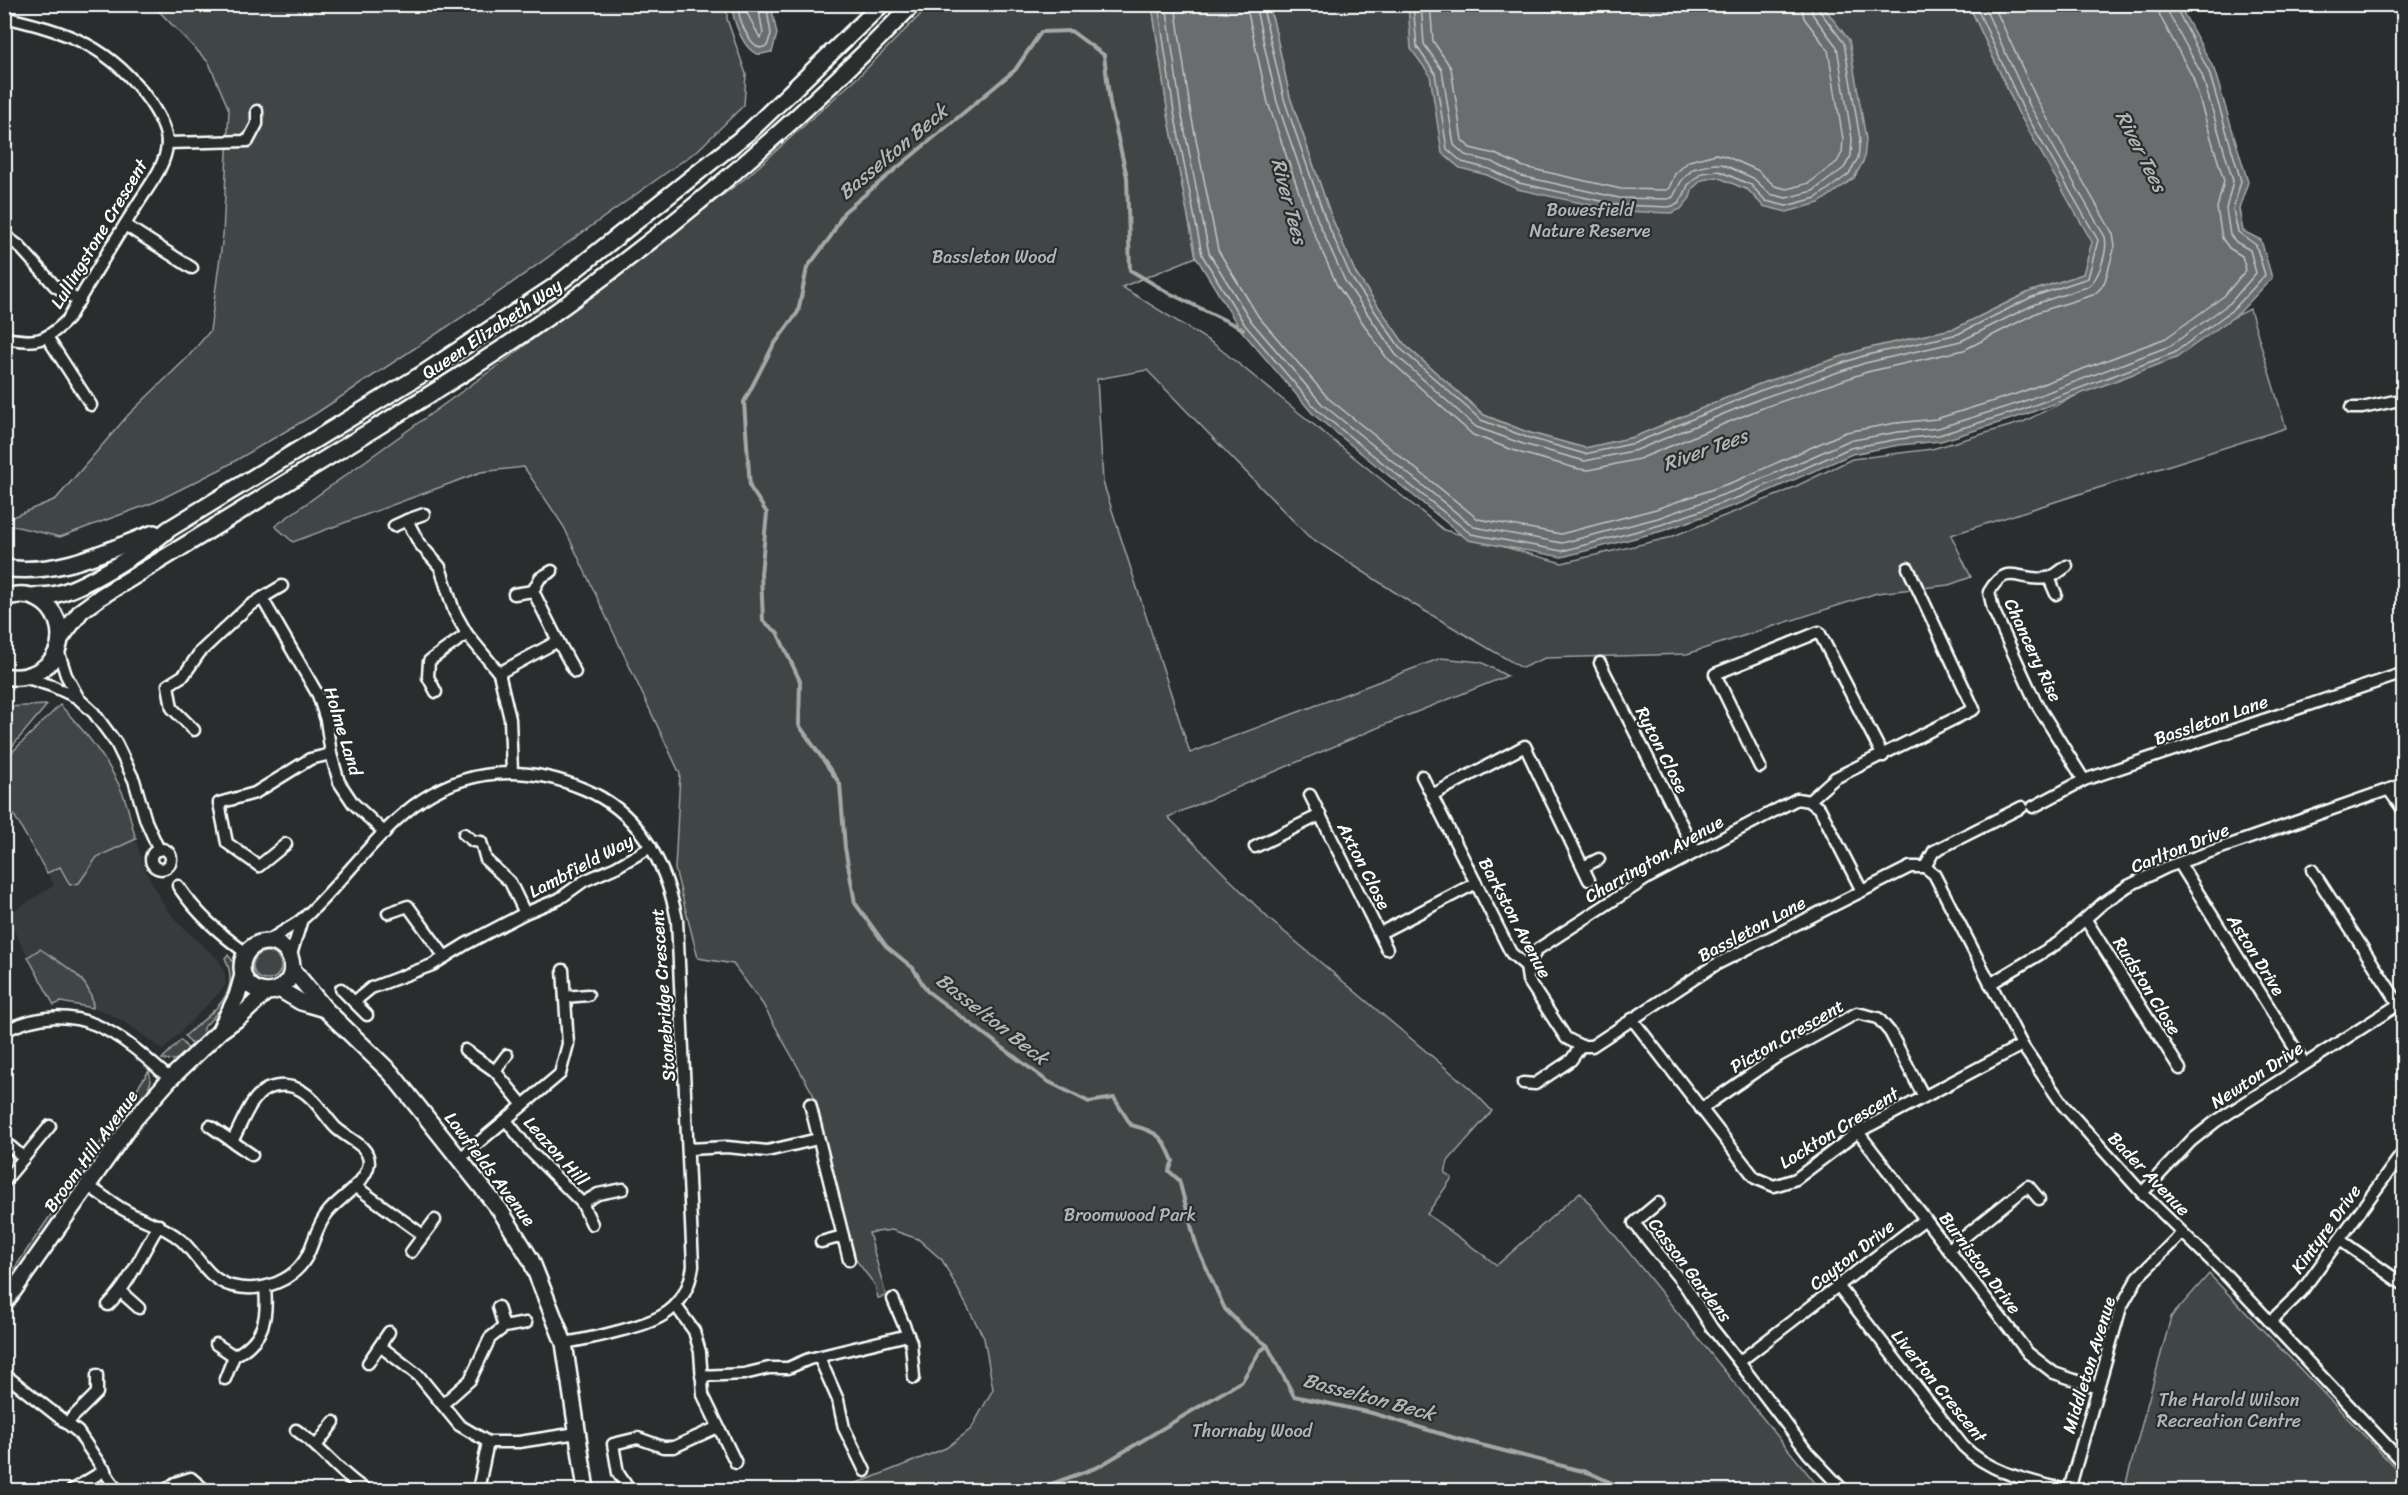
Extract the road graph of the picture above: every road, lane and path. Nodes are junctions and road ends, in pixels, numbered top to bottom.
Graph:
1 (882, 4) edge
2 (913, 4) edge
3 (4, 17) edge
4 (257, 111) dead end
5 (167, 143) junction
6 (125, 225) junction
7 (4, 235) edge
8 (192, 268) dead end
9 (78, 301) junction
10 (47, 337) junction
11 (4, 338) edge
12 (2403, 399) edge
13 (91, 405) dead end
14 (2351, 408) dead end
15 (424, 514) dead end
16 (407, 520) junction
17 (394, 526) dead end
18 (169, 529) junction
19 (2067, 566) dead end
20 (4, 568) edge
21 (1908, 568) dead end
22 (552, 571) dead end
23 (2049, 578) junction
24 (282, 586) dead end
25 (533, 591) junction
26 (514, 594) dead end
27 (2056, 594) dead end
28 (7, 595) edge
29 (33, 596) junction
30 (262, 598) junction
31 (467, 634) junction
32 (558, 641) junction
33 (59, 645) junction
34 (1600, 663) dead end
35 (575, 672) dead end
36 (499, 673) junction
37 (2403, 673) edge
38 (5, 677) edge
39 (24, 677) junction
40 (436, 692) dead end
41 (79, 699) junction
42 (194, 730) dead end
43 (330, 754) junction
44 (1883, 756) junction
45 (1760, 767) dead end
46 (512, 772) junction
47 (1422, 776) dead end
48 (2084, 780) junction
49 (2403, 784) edge
50 (2389, 790) junction
51 (1310, 795) dead end
52 (1432, 795) junction
53 (1809, 801) junction
54 (2403, 811) edge
55 (1320, 815) junction
56 (2005, 816) junction
57 (2011, 827) dead end
58 (385, 833) junction
59 (464, 834) dead end
60 (286, 844) dead end
61 (651, 847) junction
62 (1255, 847) dead end
63 (159, 850) dead end
64 (1695, 851) junction
65 (1599, 859) dead end
66 (2180, 864) junction
67 (1582, 867) junction
68 (1925, 867) junction
69 (2312, 870) dead end
70 (1589, 880) dead end
71 (1476, 883) junction
72 (178, 886) dead end
73 (1862, 891) junction
74 (388, 913) dead end
75 (525, 913) junction
76 (302, 919) junction
77 (2086, 920) junction
78 (1380, 933) junction
79 (267, 942) junction
80 (1387, 949) dead end
81 (246, 953) junction
82 (445, 957) junction
83 (291, 964) junction
84 (1526, 966) junction
85 (563, 970) dead end
86 (243, 975) junction
87 (1990, 984) junction
88 (341, 989) dead end
89 (273, 991) junction
90 (588, 995) dead end
91 (565, 997) junction
92 (354, 1002) junction
93 (2401, 1003) edge
94 (325, 1009) junction
95 (367, 1015) dead end
96 (1632, 1019) junction
97 (5, 1029) edge
98 (220, 1031) junction
99 (2022, 1045) junction
100 (1581, 1046) junction
101 (465, 1050) dead end
102 (507, 1055) dead end
103 (2304, 1063) junction
104 (2180, 1069) dead end
105 (495, 1071) junction
106 (170, 1079) junction
107 (1523, 1083) dead end
108 (1923, 1095) junction
109 (810, 1104) dead end
110 (524, 1105) junction
111 (1701, 1109) junction
112 (506, 1120) junction
113 (50, 1126) dead end
114 (210, 1126) dead end
115 (1858, 1131) junction
116 (818, 1139) junction
117 (4, 1141) edge
118 (232, 1141) junction
119 (689, 1149) junction
120 (2403, 1151) edge
121 (252, 1155) dead end
122 (24, 1158) junction
123 (459, 1158) junction
124 (4, 1182) edge
125 (88, 1186) junction
126 (355, 1186) junction
127 (623, 1189) dead end
128 (2142, 1193) junction
129 (2038, 1199) dead end
130 (582, 1203) junction
131 (1658, 1203) dead end
132 (1925, 1218) junction
133 (435, 1220) dead end
134 (592, 1224) dead end
135 (159, 1225) junction
136 (2182, 1233) junction
137 (423, 1235) junction
138 (843, 1236) junction
139 (2340, 1240) junction
140 (821, 1242) dead end
141 (1949, 1249) junction
142 (411, 1252) dead end
143 (849, 1260) dead end
144 (2403, 1285) edge
145 (264, 1287) junction
146 (1839, 1287) junction
147 (121, 1292) junction
148 (893, 1299) dead end
149 (4, 1304) edge
150 (108, 1305) dead end
151 (676, 1306) junction
152 (139, 1308) dead end
153 (498, 1308) dead end
154 (2270, 1322) junction
155 (526, 1323) dead end
156 (504, 1327) junction
157 (389, 1332) dead end
158 (908, 1335) junction
159 (564, 1343) junction
160 (216, 1344) dead end
161 (380, 1346) junction
162 (234, 1356) junction
163 (819, 1357) junction
164 (1739, 1362) junction
165 (368, 1363) dead end
166 (4, 1374) edge
167 (97, 1375) dead end
168 (701, 1376) junction
169 (914, 1378) dead end
170 (225, 1379) dead end
171 (2098, 1388) junction
172 (443, 1404) junction
173 (68, 1422) junction
174 (334, 1422) dead end
175 (718, 1428) junction
176 (296, 1430) dead end
177 (577, 1433) junction
178 (488, 1442) junction
179 (317, 1445) junction
180 (736, 1463) dead end
181 (2403, 1464) edge
182 (105, 1470) junction
183 (865, 1471) dead end
184 (626, 1485) dead end
185 (72, 1491) edge
186 (117, 1491) edge
187 (166, 1491) edge
188 (205, 1491) edge
189 (366, 1491) edge
190 (478, 1491) edge
191 (586, 1491) edge
192 (1843, 1491) edge
193 (2068, 1491) edge

1 - 18 street, Queen Elizabeth Way
2 - 33 street, Queen Elizabeth Way
3 - 5 street, Lullingstone Crescent
4 - 5 street
5 - 6 street, Lullingstone Crescent
6 - 8 street
6 - 9 street, Lullingstone Crescent
7 - 9 street
9 - 10 street, Lullingstone Crescent
10 - 11 street
10 - 13 street
12 - 14 street
15 - 16 street
16 - 17 street
16 - 31 street
18 - 20 street
18 - 29 street, Queen Elizabeth Way
19 - 23 street
21 - 44 street, Charrington Avenue
22 - 25 street
23 - 27 street
23 - 48 street, Chancery Rise
24 - 30 street
25 - 26 street
25 - 32 street
28 - 29 street, Queen Elizabeth Way
29 - 33 street
30 - 42 street
30 - 43 street, Holme Land
31 - 36 street
31 - 40 street
32 - 35 street
32 - 36 street
33 - 39 street, Queen Elizabeth Way
33 - 41 street
34 - 64 street, Ryton Close
36 - 46 street
37 - 48 street, Bassleton Lane
38 - 39 street
39 - 41 street
41 - 63 street
43 - 58 street, Holme Land
43 - 60 street
44 - 45 street
44 - 53 street, Charrington Avenue
46 - 58 street, Stonebridge Crescent
46 - 61 street, Stonebridge Crescent
47 - 52 street, Barkston Avenue
48 - 56 street, Bassleton Lane
49 - 50 street, Carlton Drive
50 - 54 street
50 - 66 street, Carlton Drive
51 - 55 street, Axton Close
52 - 67 street
52 - 71 street, Barkston Avenue
53 - 64 street, Charrington Avenue
53 - 73 street
55 - 62 street, Axton Close
55 - 78 street, Axton Close
56 - 57 street
56 - 68 street, Bassleton Lane
58 - 76 street, Stonebridge Crescent
59 - 75 street, Lambfield Way
61 - 75 street, Lambfield Way
61 - 119 street, Stonebridge Crescent
64 - 84 street, Charrington Avenue
65 - 67 street
66 - 77 street, Carlton Drive
66 - 103 street, Aston Drive
67 - 70 street
68 - 73 street, Bassleton Lane
68 - 87 street, Bader Avenue
69 - 93 street
71 - 78 street, Axton Close
71 - 84 street, Barkston Avenue
72 - 81 street
73 - 96 street, Bassleton Lane
74 - 82 street
75 - 82 street, Lambfield Way
76 - 79 street, Stonebridge Crescent
76 - 83 street, Stonebridge Crescent
77 - 87 street, Carlton Drive
77 - 104 street, Rudston Close
78 - 80 street, Axton Close
79 - 81 street
79 - 83 street
81 - 86 street
82 - 92 street, Lambfield Way
83 - 89 street
83 - 94 street, Lowfields Avenue
84 - 100 street, Barkston Avenue
85 - 91 street
86 - 89 street
86 - 98 street, Broom Hill Avenue
87 - 99 street, Bader Avenue
88 - 92 street
89 - 94 street, Lowfields Avenue
89 - 98 street, Broom Hill Avenue
90 - 91 street
91 - 110 street
92 - 95 street
93 - 103 street, Newton Drive
94 - 123 street, Lowfields Avenue
96 - 100 street, Bassleton Lane
96 - 111 street, Lockton Crescent
97 - 106 street
98 - 106 street, Broom Hill Avenue
99 - 108 street, Lockton Crescent
99 - 128 street, Bader Avenue
100 - 107 street, Bassleton Lane
101 - 105 street
102 - 105 street
103 - 128 street, Newton Drive
105 - 110 street
106 - 125 street, Broom Hill Avenue
108 - 111 street, Picton Crescent
108 - 115 street, Lockton Crescent
109 - 116 street
110 - 112 street
111 - 115 street, Lockton Crescent
112 - 123 street
112 - 130 street, Leazon Hill
113 - 122 street
114 - 118 street
115 - 132 street, Burniston Drive
116 - 119 street
116 - 138 street
117 - 122 street
118 - 121 street
118 - 126 street
119 - 151 street, Stonebridge Crescent
120 - 139 street, Kintyre Drive
122 - 124 street
123 - 159 street, Lowfields Avenue
125 - 135 street
125 - 149 street, Broom Hill Avenue
126 - 137 street
126 - 145 street
127 - 130 street, Leazon Hill
128 - 136 street, Bader Avenue
129 - 141 street
130 - 134 street, Leazon Hill
131 - 164 street, Casson Gardens
132 - 141 street, Burniston Drive
132 - 146 street, Cayton Drive
133 - 137 street
135 - 145 street
135 - 147 street
136 - 154 street, Bader Avenue
136 - 171 street, Middleton Avenue
137 - 142 street
138 - 140 street
138 - 143 street
139 - 144 street
139 - 154 street, Kintyre Drive
141 - 171 street, Burniston Drive
145 - 162 street
146 - 164 street, Cayton Drive
146 - 193 street, Liverton Crescent
147 - 150 street
147 - 152 street
148 - 158 street
151 - 159 street, Stonebridge Crescent
151 - 168 street
153 - 156 street
154 - 181 street, Bader Avenue
155 - 156 street
156 - 172 street
157 - 161 street
158 - 163 street
158 - 169 street
159 - 177 street, Lowfields Avenue
160 - 162 street
161 - 165 street
161 - 172 street
162 - 170 street
163 - 168 street
163 - 183 street
164 - 192 street, Casson Gardens
166 - 173 street
167 - 173 street
168 - 175 street
171 - 193 street, Middleton Avenue
172 - 178 street
173 - 182 street
174 - 179 street
175 - 180 street
175 - 184 street
176 - 179 street
177 - 178 street
177 - 191 street, Lowfields Avenue
178 - 190 street
179 - 189 street
182 - 185 street
182 - 186 street
187 - 188 street

